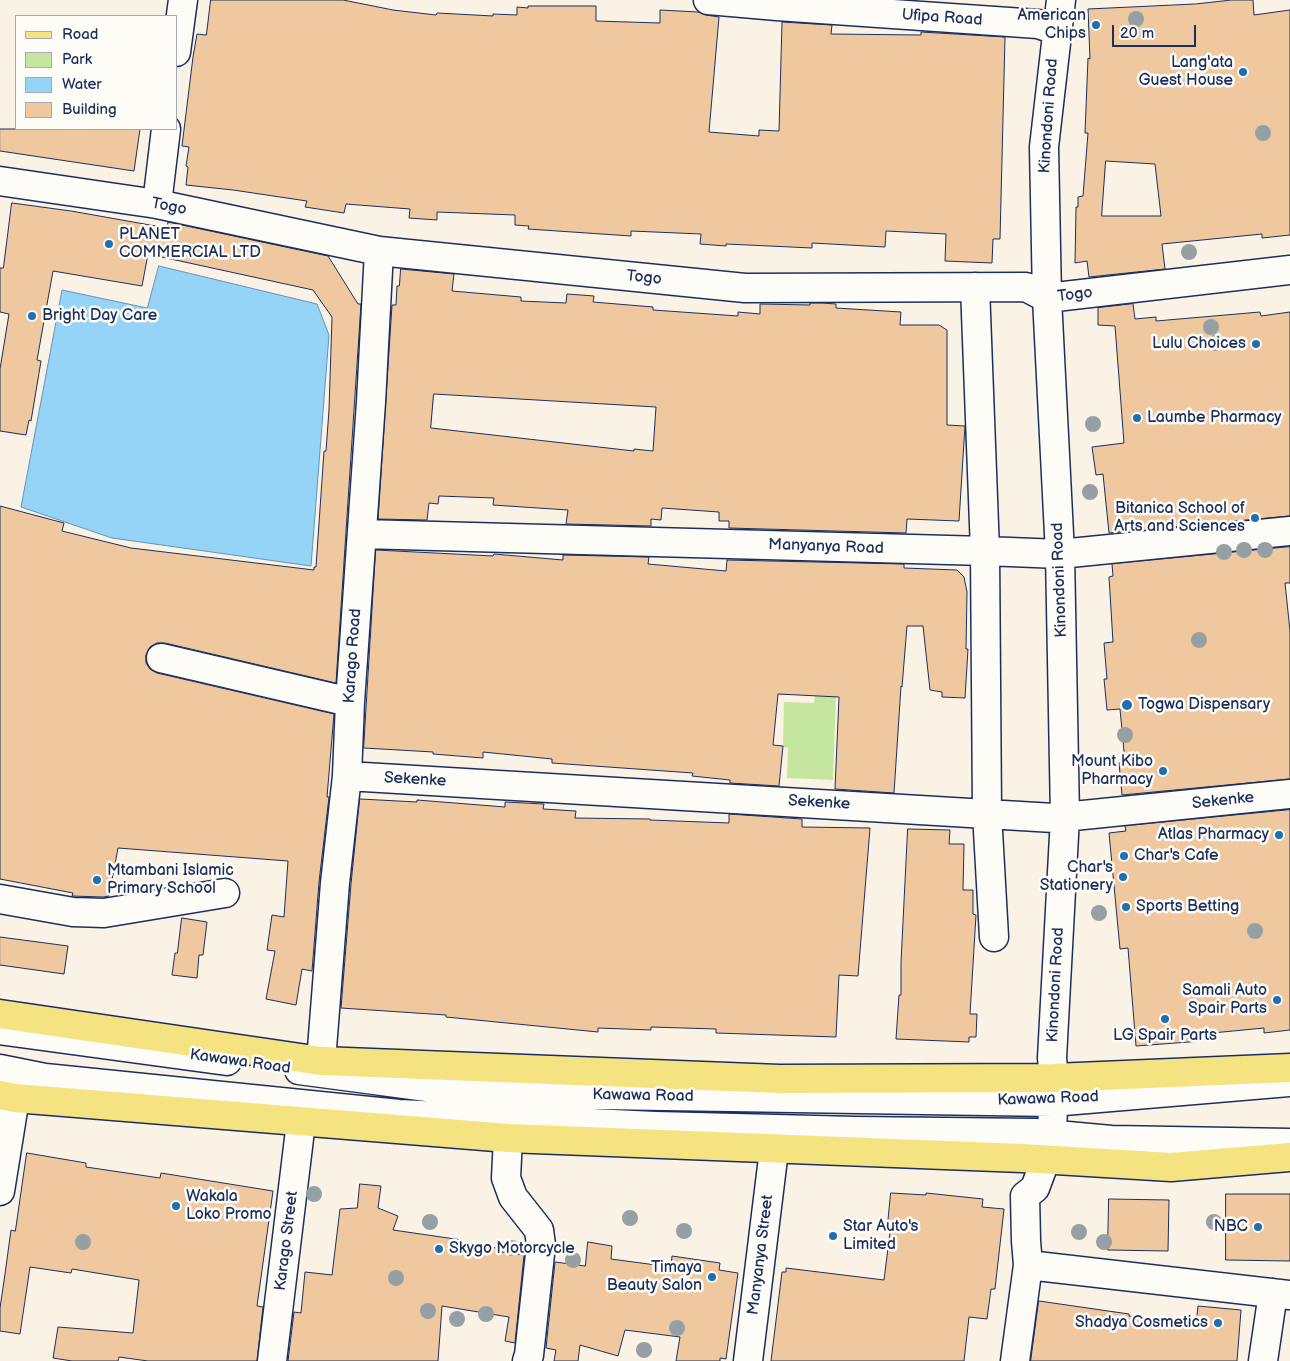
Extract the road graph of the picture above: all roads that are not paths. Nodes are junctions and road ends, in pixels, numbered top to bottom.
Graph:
1 (183, 0) edge
2 (708, 0) edge
3 (1061, 0) edge
4 (1056, 30) junction
5 (178, 37) edge
6 (166, 130) edge
7 (0, 182) edge
8 (156, 204) junction
9 (379, 251) junction
10 (1290, 270) edge
11 (975, 287) junction
12 (1047, 298) junction
13 (1290, 531) edge
14 (362, 534) junction
15 (985, 551) junction
16 (1060, 554) junction
17 (161, 658) dead end
18 (350, 702) junction
19 (347, 776) junction
20 (1290, 794) edge
21 (988, 813) junction
22 (1065, 817) junction
23 (224, 893) dead end
24 (0, 899) edge
25 (994, 937) dead end
26 (0, 1014) edge
27 (0, 1030) edge
28 (321, 1061) junction
29 (1290, 1068) edge
30 (0, 1069) edge
31 (1290, 1082) edge
32 (1053, 1090) junction
33 (7, 1097) edge
34 (301, 1122) junction
35 (508, 1138) junction
36 (1290, 1143) edge
37 (1049, 1148) junction
38 (774, 1150) junction
39 (1290, 1157) edge
40 (0, 1191) edge
41 (1028, 1265) junction
42 (1281, 1294) edge
43 (272, 1361) edge
44 (527, 1361) edge
45 (748, 1361) edge
46 (1015, 1361) edge
47 (1263, 1361) edge

1 - 5 street
2 - 4 street, Ufipa Road
3 - 4 street, Kinondoni Road
4 - 12 street, Kinondoni Road
6 - 8 street
7 - 8 street, Togo
8 - 9 street, Togo
9 - 11 street, Togo
9 - 14 street, Karago Road
10 - 12 street, Togo
11 - 12 street, Togo
11 - 15 street
12 - 16 street, Kinondoni Road
13 - 16 street, Manyanya Road
14 - 15 street, Manyanya Road
14 - 18 street, Karago Road
15 - 16 street, Manyanya Road
15 - 21 street
16 - 22 street, Kinondoni Road
17 - 18 street
18 - 19 street, Karago Road
19 - 21 street, Sekenke
19 - 28 street, Karago Road
20 - 22 street, Sekenke
21 - 22 street, Sekenke
21 - 25 street
22 - 32 street, Kinondoni Road
23 - 24 street
26 - 28 main road, Kawawa Road
27 - 32 street, Kawawa Road
28 - 32 main road, Kawawa Road
29 - 32 main road, Kawawa Road
30 - 37 street, Kawawa Road
31 - 32 street, Kawawa Road
32 - 37 street, Kinondoni Road
33 - 34 main road, Kawawa Road
33 - 40 street
34 - 35 main road, Kawawa Road
34 - 43 street, Karago Street
35 - 38 main road, Kawawa Road
35 - 44 street
36 - 37 street, Kawawa Road
37 - 38 main road, Kawawa Road
37 - 39 main road, Kawawa Road
37 - 41 street, Kinondoni Road
38 - 45 street, Manyanya Street
41 - 42 street
41 - 46 street
42 - 47 street

